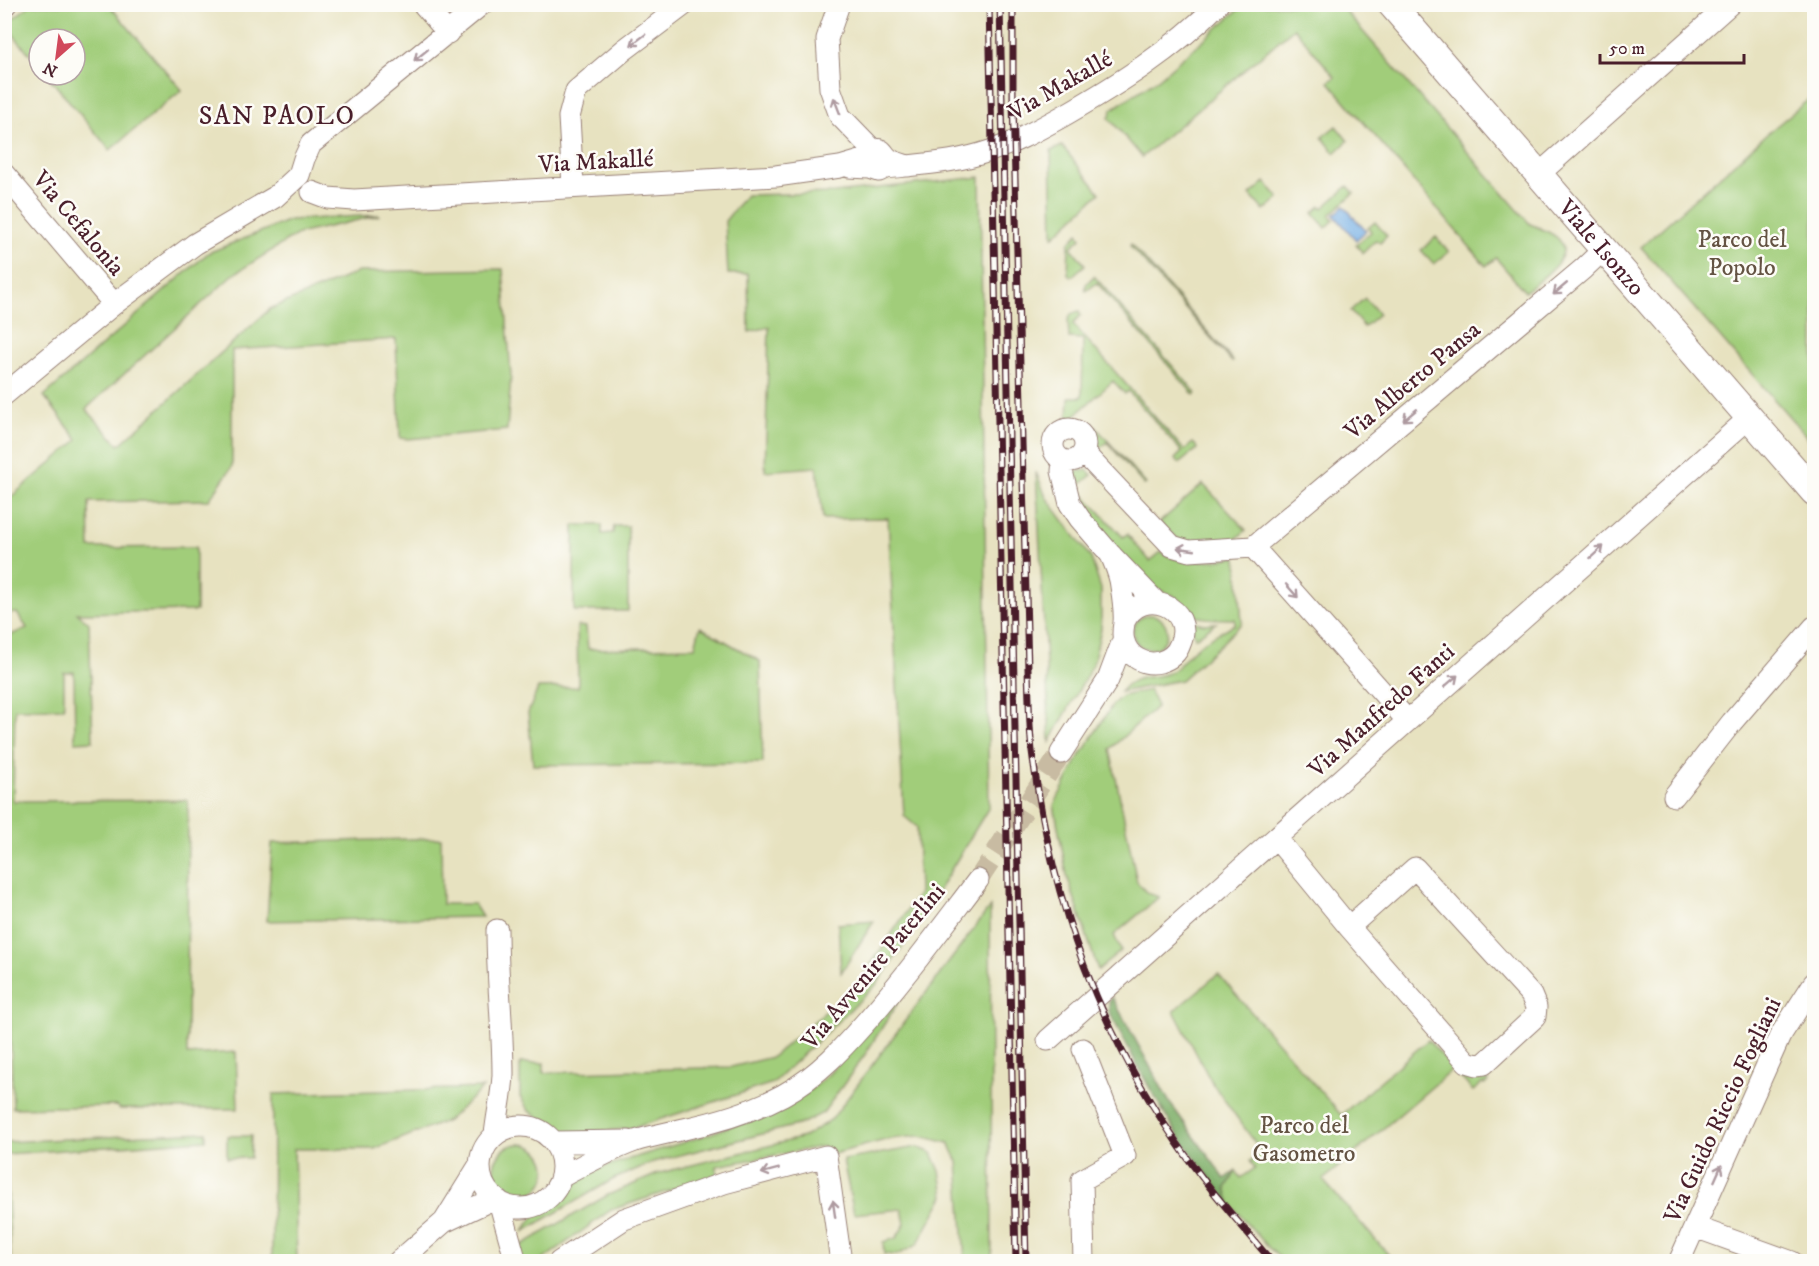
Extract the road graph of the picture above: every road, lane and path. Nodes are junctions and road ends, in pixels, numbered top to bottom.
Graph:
1 (423, 4) edge
2 (482, 4) edge
3 (685, 4) edge
4 (838, 4) edge
5 (1218, 4) edge
6 (1390, 4) edge
7 (1730, 4) edge
8 (448, 33) junction
9 (882, 162) junction
10 (4, 174) edge
11 (1538, 175) junction
12 (303, 184) junction
13 (573, 187) junction
14 (1603, 250) junction
15 (114, 304) junction
16 (4, 394) edge
17 (1749, 418) junction
18 (1084, 453) junction
19 (1063, 461) junction
20 (1815, 492) edge
21 (1253, 547) junction
22 (1111, 555) junction
23 (1156, 602) junction
24 (1815, 627) edge
25 (1123, 631) junction
26 (1143, 661) junction
27 (1105, 685) junction
28 (1407, 720) junction
29 (1061, 753) tunnel mouth
30 (1674, 796) dead end
31 (1276, 838) junction
32 (978, 880) tunnel mouth
33 (1349, 927) junction
34 (497, 930) dead end
35 (1815, 983) edge
36 (1048, 1040) dead end
37 (1083, 1049) dead end
38 (503, 1077) junction
39 (519, 1125) junction
40 (495, 1135) junction
41 (636, 1141) junction
42 (555, 1142) junction
43 (480, 1164) junction
44 (561, 1177) junction
45 (497, 1200) junction
46 (523, 1208) junction
47 (444, 1222) junction
48 (1695, 1227) junction
49 (514, 1253) edge
50 (398, 1262) edge
51 (559, 1262) edge
52 (841, 1262) edge
53 (1084, 1262) edge
54 (1679, 1262) edge
55 (1792, 1262) edge

1 - 8 street
2 - 8 street
3 -> 13 street
9 -> 4 street
5 - 9 street, Via Makallé
6 - 11 main road, Viale Isonzo
7 - 11 street
8 -> 12 street
9 - 13 street, Via Makallé
10 - 15 street, Via Cefalonia
11 - 14 main road, Viale Isonzo
12 - 13 street, Via Makallé
12 - 15 street
14 - 17 main road, Viale Isonzo
14 -> 21 street, Via Alberto Pansa
15 - 16 street
17 - 20 main road, Viale Isonzo
28 -> 17 street, Via Manfredo Fanti
18 - 19 street
18 - 19 street
21 -> 18 street
19 - 22 street
21 -> 28 street
22 - 23 street
22 - 25 street
23 - 25 street
23 - 26 street
24 - 30 street
25 - 26 street
25 - 27 street
26 - 27 street
27 - 29 street
28 - 31 street, Via Manfredo Fanti
31 - 33 street
31 - 36 street, Via Manfredo Fanti
32 - 41 street, Via Avvenire Paterlini
33 - 33 street
34 - 38 street
48 -> 35 street, Via Guido Riccio Fogliani
37 - 53 street
38 - 39 street
38 - 40 street
39 - 40 street
39 - 42 street
40 - 43 street
41 - 42 street, Via Avvenire Paterlini
41 - 44 street, Via Avvenire Paterlini
42 - 44 street
43 - 45 street
43 - 47 street
44 - 46 street, Via Avvenire Paterlini
45 - 46 street
45 - 47 street
45 - 49 street
46 - 49 street
47 - 50 street
48 - 54 street, Via Guido Riccio Fogliani
48 - 55 street
52 -> 51 street

